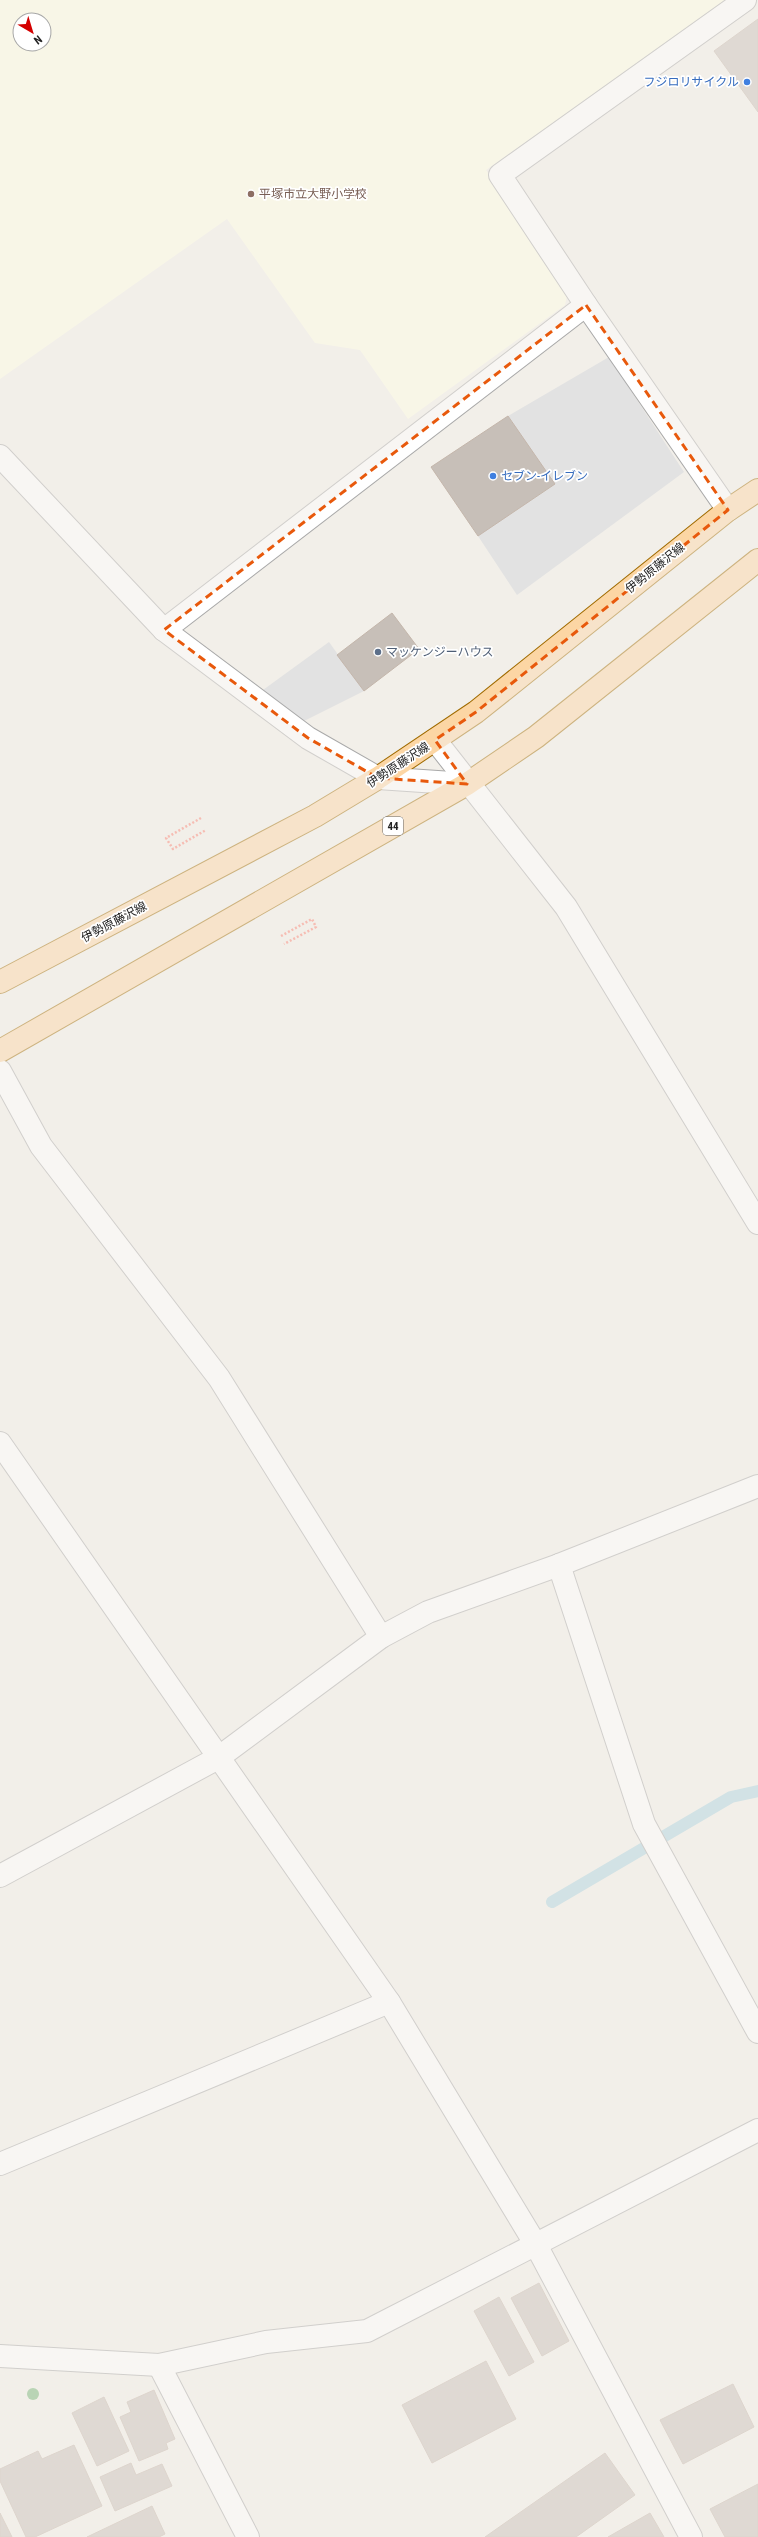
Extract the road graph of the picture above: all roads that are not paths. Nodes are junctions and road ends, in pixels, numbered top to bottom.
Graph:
1 (746, 0) edge
2 (586, 305) junction
3 (0, 456) edge
4 (758, 490) edge
5 (728, 510) junction
6 (758, 560) edge
7 (164, 630) junction
8 (435, 740) junction
9 (378, 778) junction
10 (467, 784) junction
11 (0, 982) edge
12 (0, 1051) edge
13 (0, 1071) edge
14 (758, 1223) edge
15 (0, 1442) edge
16 (758, 1486) edge
17 (559, 1565) junction
18 (381, 1637) junction
19 (218, 1758) junction
20 (0, 1876) edge
21 (389, 2002) junction
22 (758, 2032) edge
23 (758, 2130) edge
24 (0, 2164) edge
25 (536, 2245) junction
26 (0, 2356) edge
27 (159, 2365) junction
28 (248, 2537) edge
29 (691, 2537) edge

1 - 2 street
2 - 5 street
2 - 7 street
3 - 7 street
4 - 5 main road, 伊勢原藤沢線
5 - 8 main road, 伊勢原藤沢線
6 - 10 main road, 44
7 - 9 street
8 - 9 main road, 伊勢原藤沢線
8 - 10 street
9 - 10 street
9 - 11 main road, 伊勢原藤沢線
10 - 12 main road, 44
10 - 14 street
13 - 18 street
15 - 19 street
16 - 17 street
17 - 18 street
17 - 22 street
18 - 19 street
19 - 20 street
19 - 21 street
21 - 24 street
21 - 25 street
23 - 25 street
25 - 27 street
25 - 29 street
26 - 27 street
27 - 28 street

